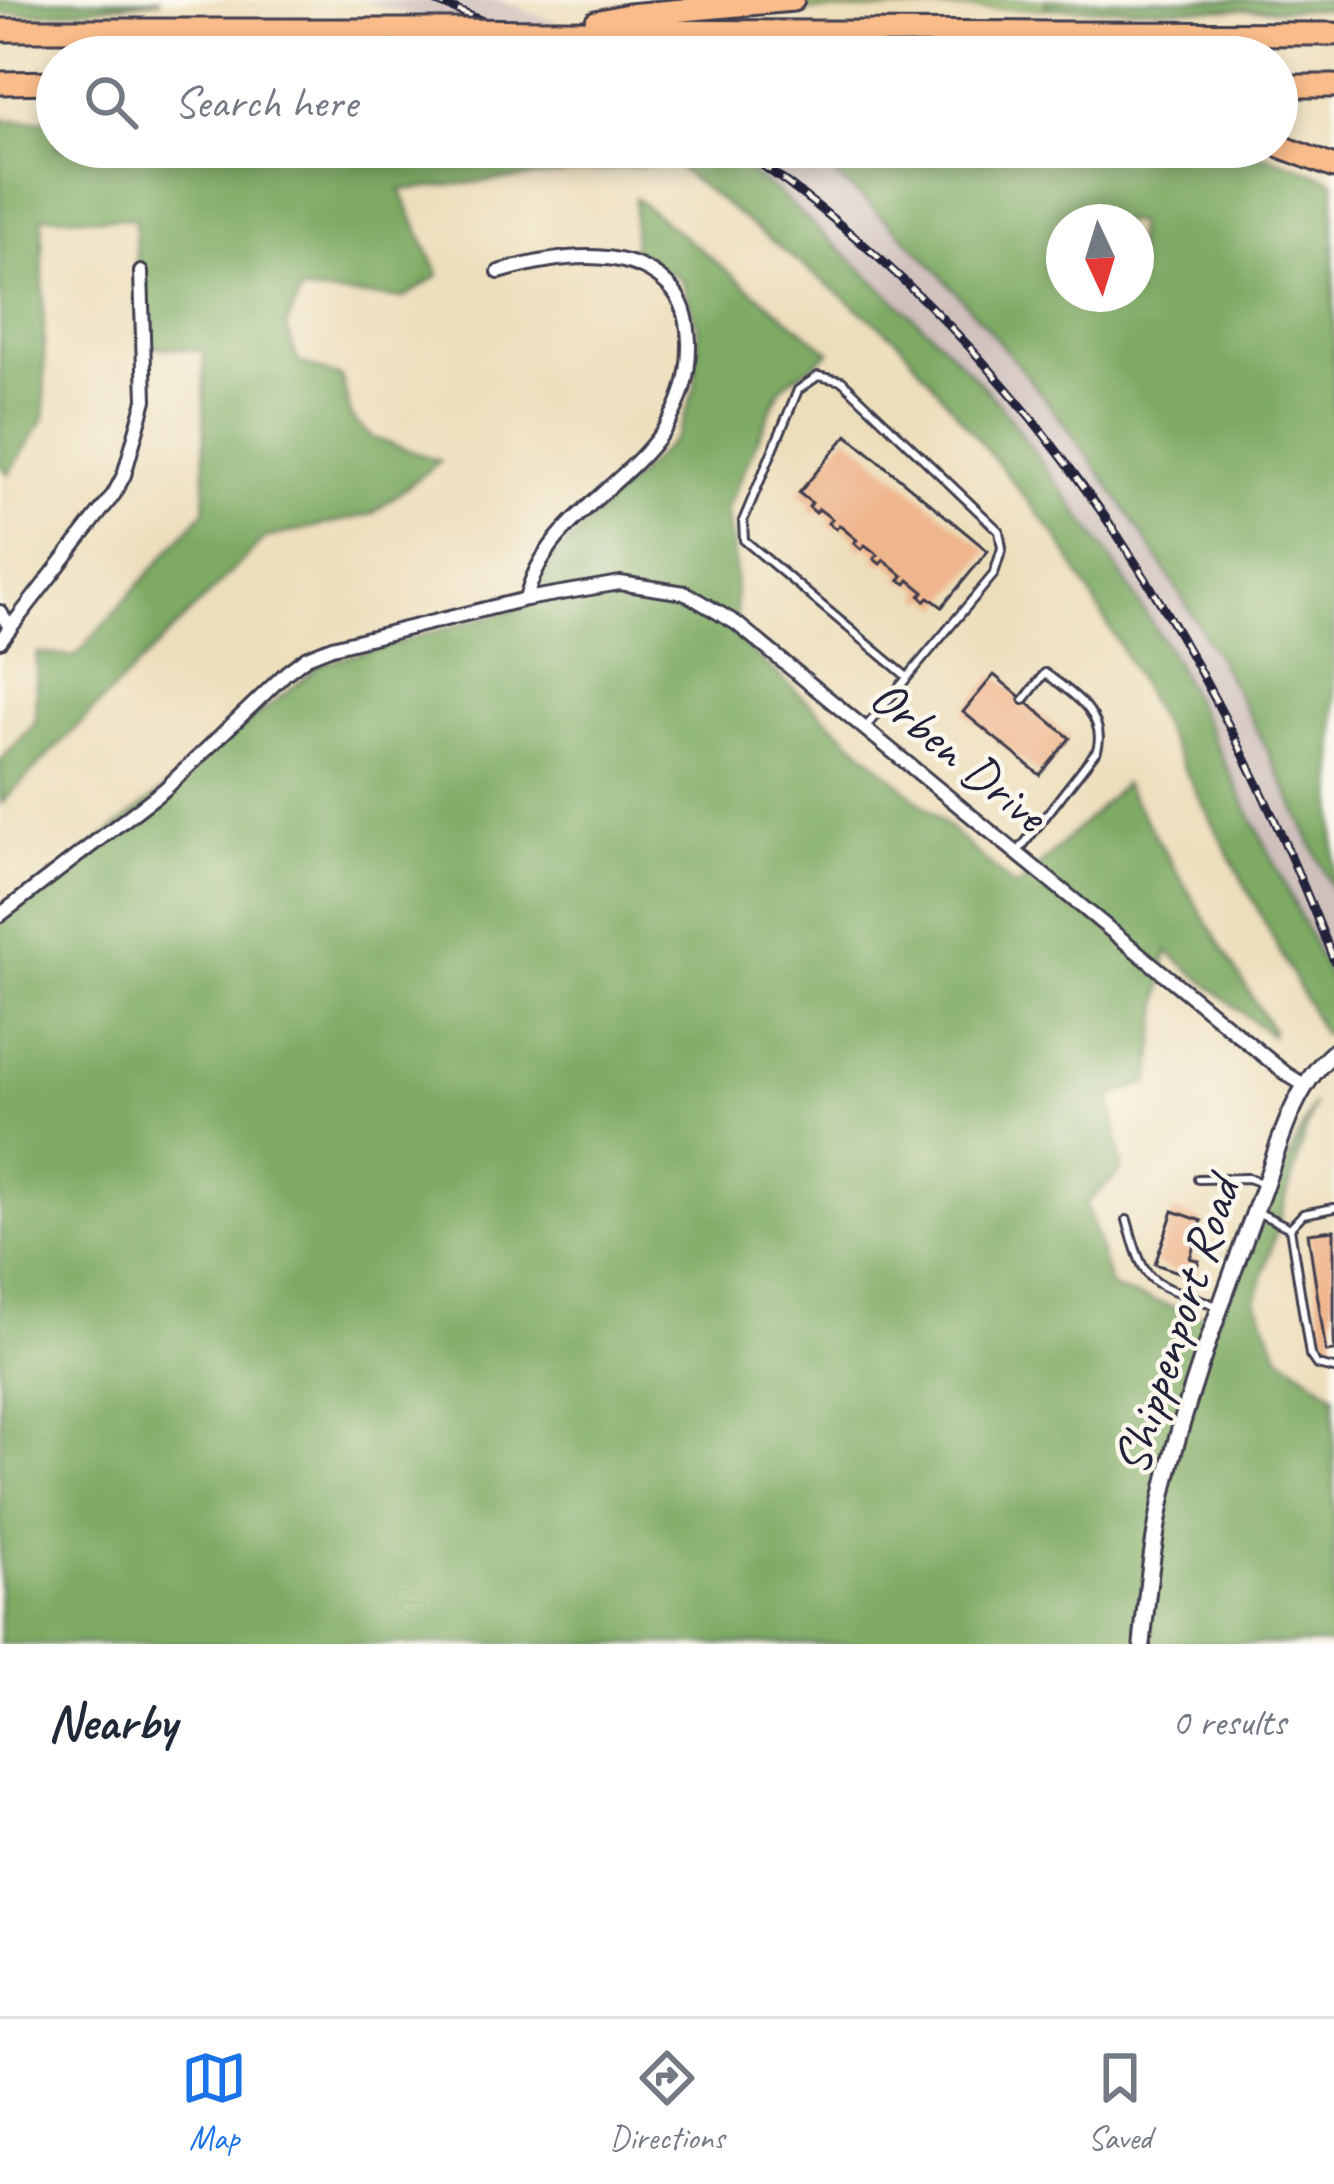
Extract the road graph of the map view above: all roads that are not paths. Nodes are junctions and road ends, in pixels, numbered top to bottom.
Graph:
1 (793, 0) edge
2 (0, 30) edge
3 (548, 31) junction
4 (1334, 34) edge
5 (0, 82) edge
6 (36, 82) edge
7 (1298, 86) edge
8 (1334, 86) edge
9 (1298, 153) edge
10 (1334, 167) edge
11 (141, 272) dead end
12 (499, 272) dead end
13 (526, 599) junction
14 (0, 612) edge
15 (10, 627) junction
16 (0, 641) edge
17 (906, 676) junction
18 (1024, 700) dead end
19 (865, 728) junction
20 (1017, 853) junction
21 (0, 915) edge
22 (1334, 1052) edge
23 (1304, 1084) junction
24 (1198, 1180) dead end
25 (1265, 1184) junction
26 (1334, 1208) edge
27 (1255, 1211) junction
28 (1127, 1220) dead end
29 (1289, 1228) junction
30 (1220, 1307) junction
31 (1334, 1369) edge
32 (1142, 1644) edge

1 - 3 highway
2 - 3 highway, bridge
3 - 4 highway
5 - 6 highway
7 - 8 highway
9 - 10 highway
11 - 15 street
12 - 13 street
13 - 19 street, Orben Drive
13 - 21 street, Orben Drive
14 - 15 street
15 - 16 street
17 - 17 lane
17 - 19 lane
18 - 20 lane
19 - 20 street, Orben Drive
20 - 23 street, Orben Drive
22 - 23 street, Shippenport Road
23 - 25 street, Shippenport Road
24 - 25 lane
25 - 27 street, Shippenport Road
26 - 29 lane
27 - 29 lane
27 - 30 street, Shippenport Road
28 - 30 lane
29 - 31 lane
30 - 32 street, Shippenport Road

